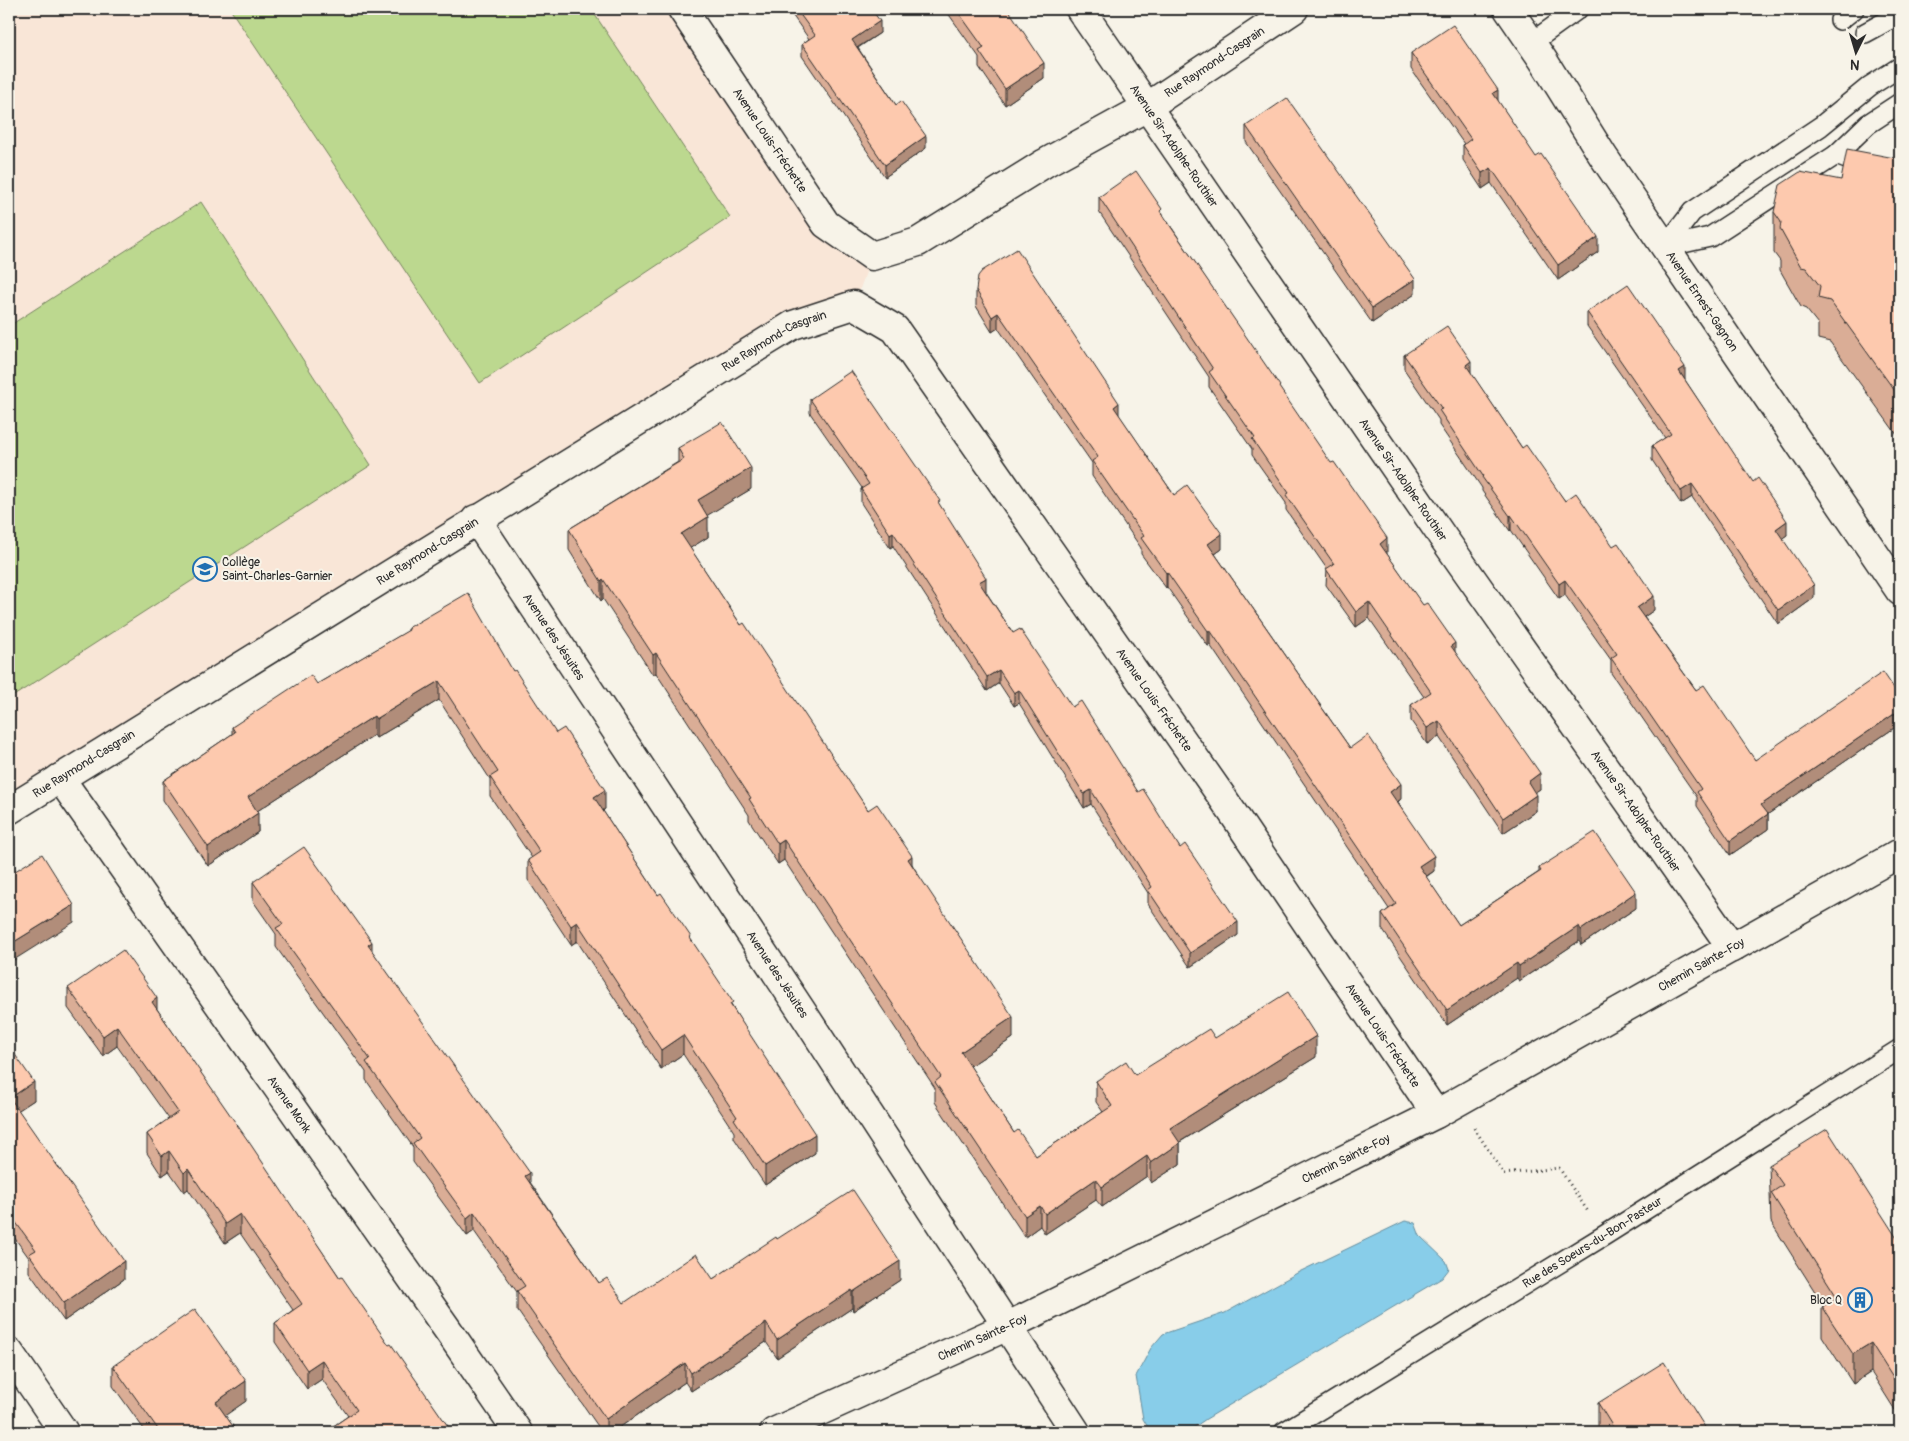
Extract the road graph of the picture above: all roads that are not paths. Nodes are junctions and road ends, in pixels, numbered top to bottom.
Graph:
1 (682, 9) edge
2 (1080, 9) edge
3 (1294, 9) edge
4 (1508, 9) edge
5 (1578, 9) edge
6 (1899, 9) edge
7 (1865, 33) dead end
8 (1531, 43) junction
9 (1900, 67) edge
10 (1900, 103) edge
11 (1147, 107) junction
12 (1836, 155) junction
13 (1900, 173) edge
14 (1665, 247) junction
15 (872, 256) joint
16 (854, 305) joint
17 (476, 519) junction
18 (1900, 591) edge
19 (60, 778) junction
20 (9, 810) edge
21 (1900, 853) edge
22 (1732, 948) junction
23 (1900, 1049) edge
24 (1436, 1114) junction
25 (1008, 1326) junction
26 (9, 1352) edge
27 (64, 1432) edge
28 (518, 1432) edge
29 (774, 1432) edge
30 (1076, 1432) edge
31 (1284, 1432) edge

1 - 15 street, Avenue Louis-Fréchette
2 - 11 street, Avenue Sir-Adolphe-Routhier
3 - 11 street, Rue Raymond-Casgrain
4 - 8 street, Avenue Ernest-Gagnon
5 - 8 lane
6 - 7 lane
8 - 14 street, Avenue Ernest-Gagnon
9 - 14 lane
10 - 12 lane
11 - 15 street, Rue Raymond-Casgrain
11 - 22 street, Avenue Sir-Adolphe-Routhier
12 - 13 lane
12 - 14 lane
14 - 18 street, Avenue Ernest-Gagnon
16 - 17 street, Rue Raymond-Casgrain
16 - 24 street, Avenue Louis-Fréchette
17 - 19 street, Rue Raymond-Casgrain
17 - 25 street, Avenue des Jésuites
19 - 20 street, Rue Raymond-Casgrain
19 - 28 street, Avenue Monk
21 - 22 street, Chemin Sainte-Foy
22 - 24 street, Chemin Sainte-Foy
23 - 31 lane, Rue des Soeurs-du-Bon-Pasteur
24 - 25 street, Chemin Sainte-Foy
25 - 29 street, Chemin Sainte-Foy
25 - 30 street, Avenue des Jésuites
26 - 27 street

